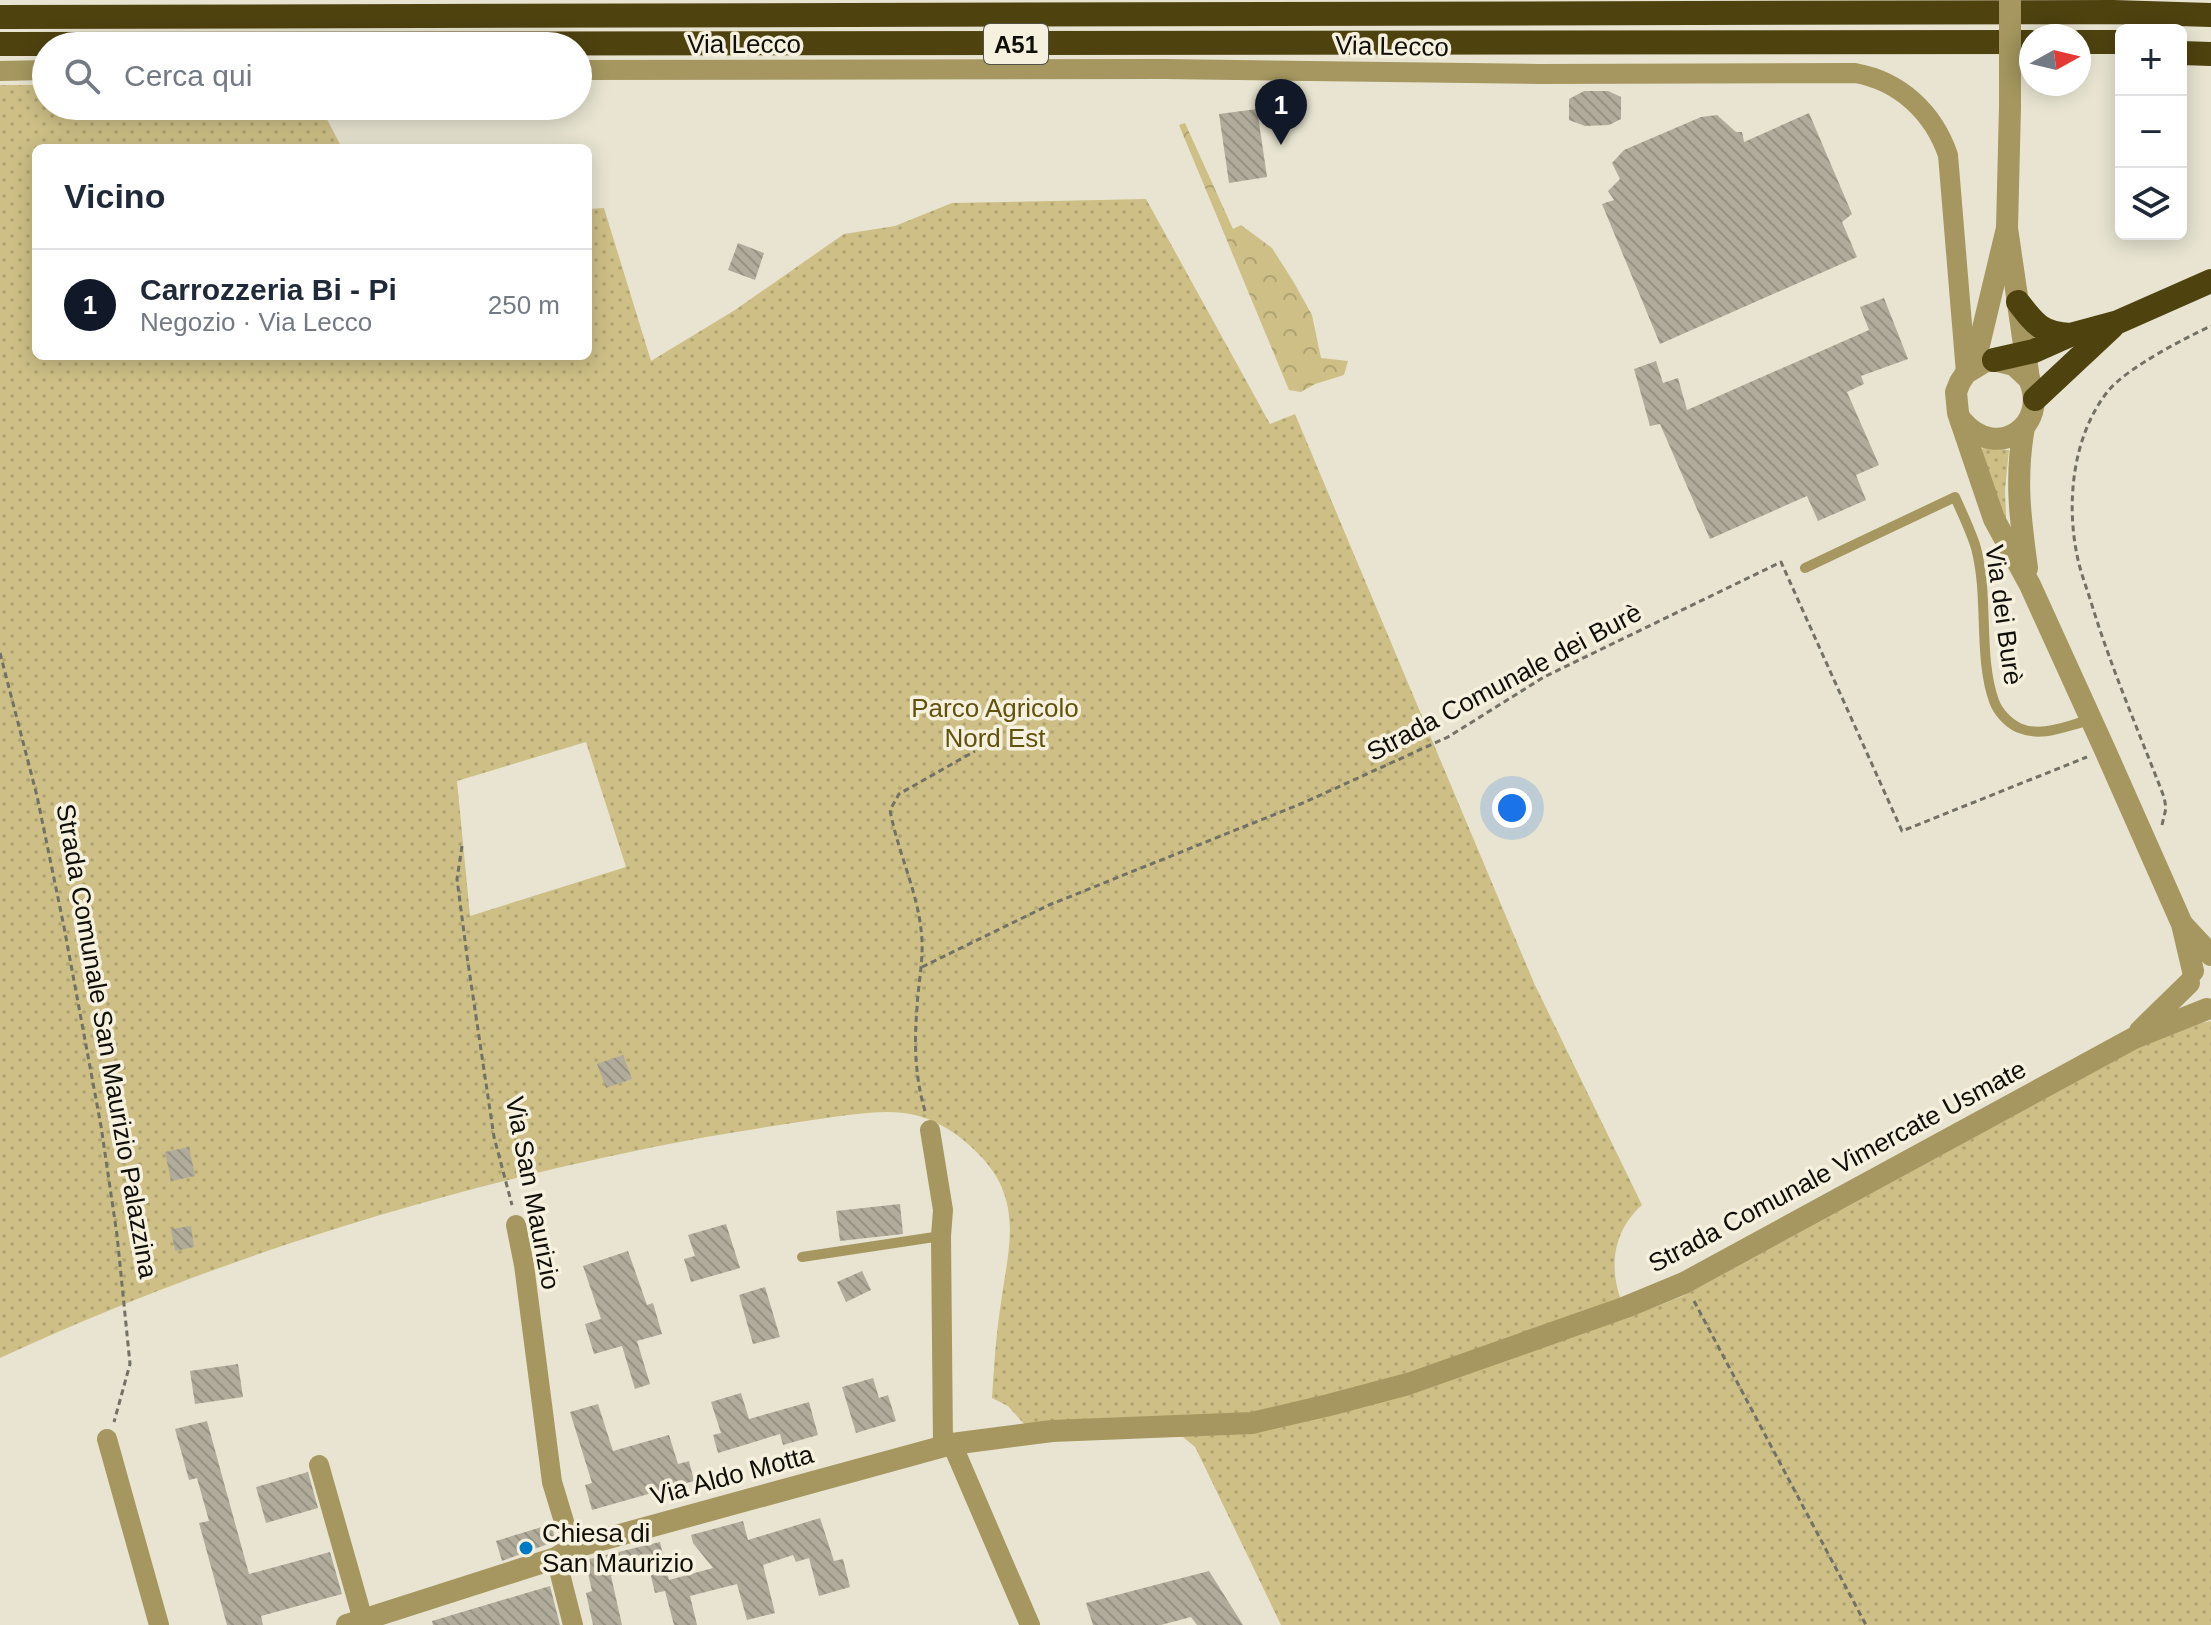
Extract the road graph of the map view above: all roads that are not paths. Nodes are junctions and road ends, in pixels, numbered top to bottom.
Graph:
1 (2010, 0) edge
2 (2211, 15) edge
3 (0, 17) edge
4 (2019, 42) edge
5 (2187, 42) edge
6 (2211, 42) edge
7 (592, 43) edge
8 (0, 44) edge
9 (32, 44) edge
10 (2187, 53) edge
11 (2211, 54) edge
12 (32, 70) edge
13 (592, 70) edge
14 (0, 71) edge
15 (2007, 228) junction
16 (2211, 281) edge
17 (2018, 302) junction
18 (2118, 322) junction
19 (2070, 335) junction
20 (2026, 353) junction
21 (1978, 366) junction
22 (2032, 389) junction
23 (1963, 422) junction
24 (2024, 427) junction
25 (1805, 568) dead end
26 (2030, 585) junction
27 (2091, 720) junction
28 (2201, 967) edge
29 (2209, 1009) edge
30 (2134, 1038) junction
31 (930, 1130) road end
32 (516, 1225) road end
33 (941, 1236) junction
34 (802, 1257) dead end
35 (107, 1439) road end
36 (947, 1445) junction
37 (319, 1465) dead end
38 (564, 1553) junction
39 (355, 1622) edge
40 (159, 1625) edge
41 (573, 1625) edge
42 (1030, 1625) edge

1 - 15 street, bridge
2 - 3 highway, A51
4 - 7 highway, A51
5 - 6 highway
8 - 9 highway, A51
10 - 11 highway
12 - 14 street
13 - 21 street, Via Lecco
15 - 17 street
15 - 21 street
16 - 18 highway
17 - 19 highway
17 - 20 street
18 - 19 highway
18 - 22 highway
19 - 20 highway
20 - 21 highway
20 - 22 street
21 - 22 street
21 - 23 street
22 - 24 street
23 - 24 street
23 - 26 street
24 - 26 street
25 - 27 lane, Via dei Burè
26 - 27 street
27 - 28 street
28 - 29 street
28 - 30 street, Strada Comunale Vimercate Usmate
29 - 30 street, Strada Comunale Vimercate Usmate
30 - 36 street, Strada Comunale Vimercate Usmate
31 - 33 street
32 - 38 street, Via San Maurizio
33 - 34 lane
33 - 36 street
35 - 40 street
36 - 38 street, Via Aldo Motta
36 - 42 street
37 - 39 street
38 - 39 street, Via Aldo Motta
38 - 41 street, Via San Maurizio

